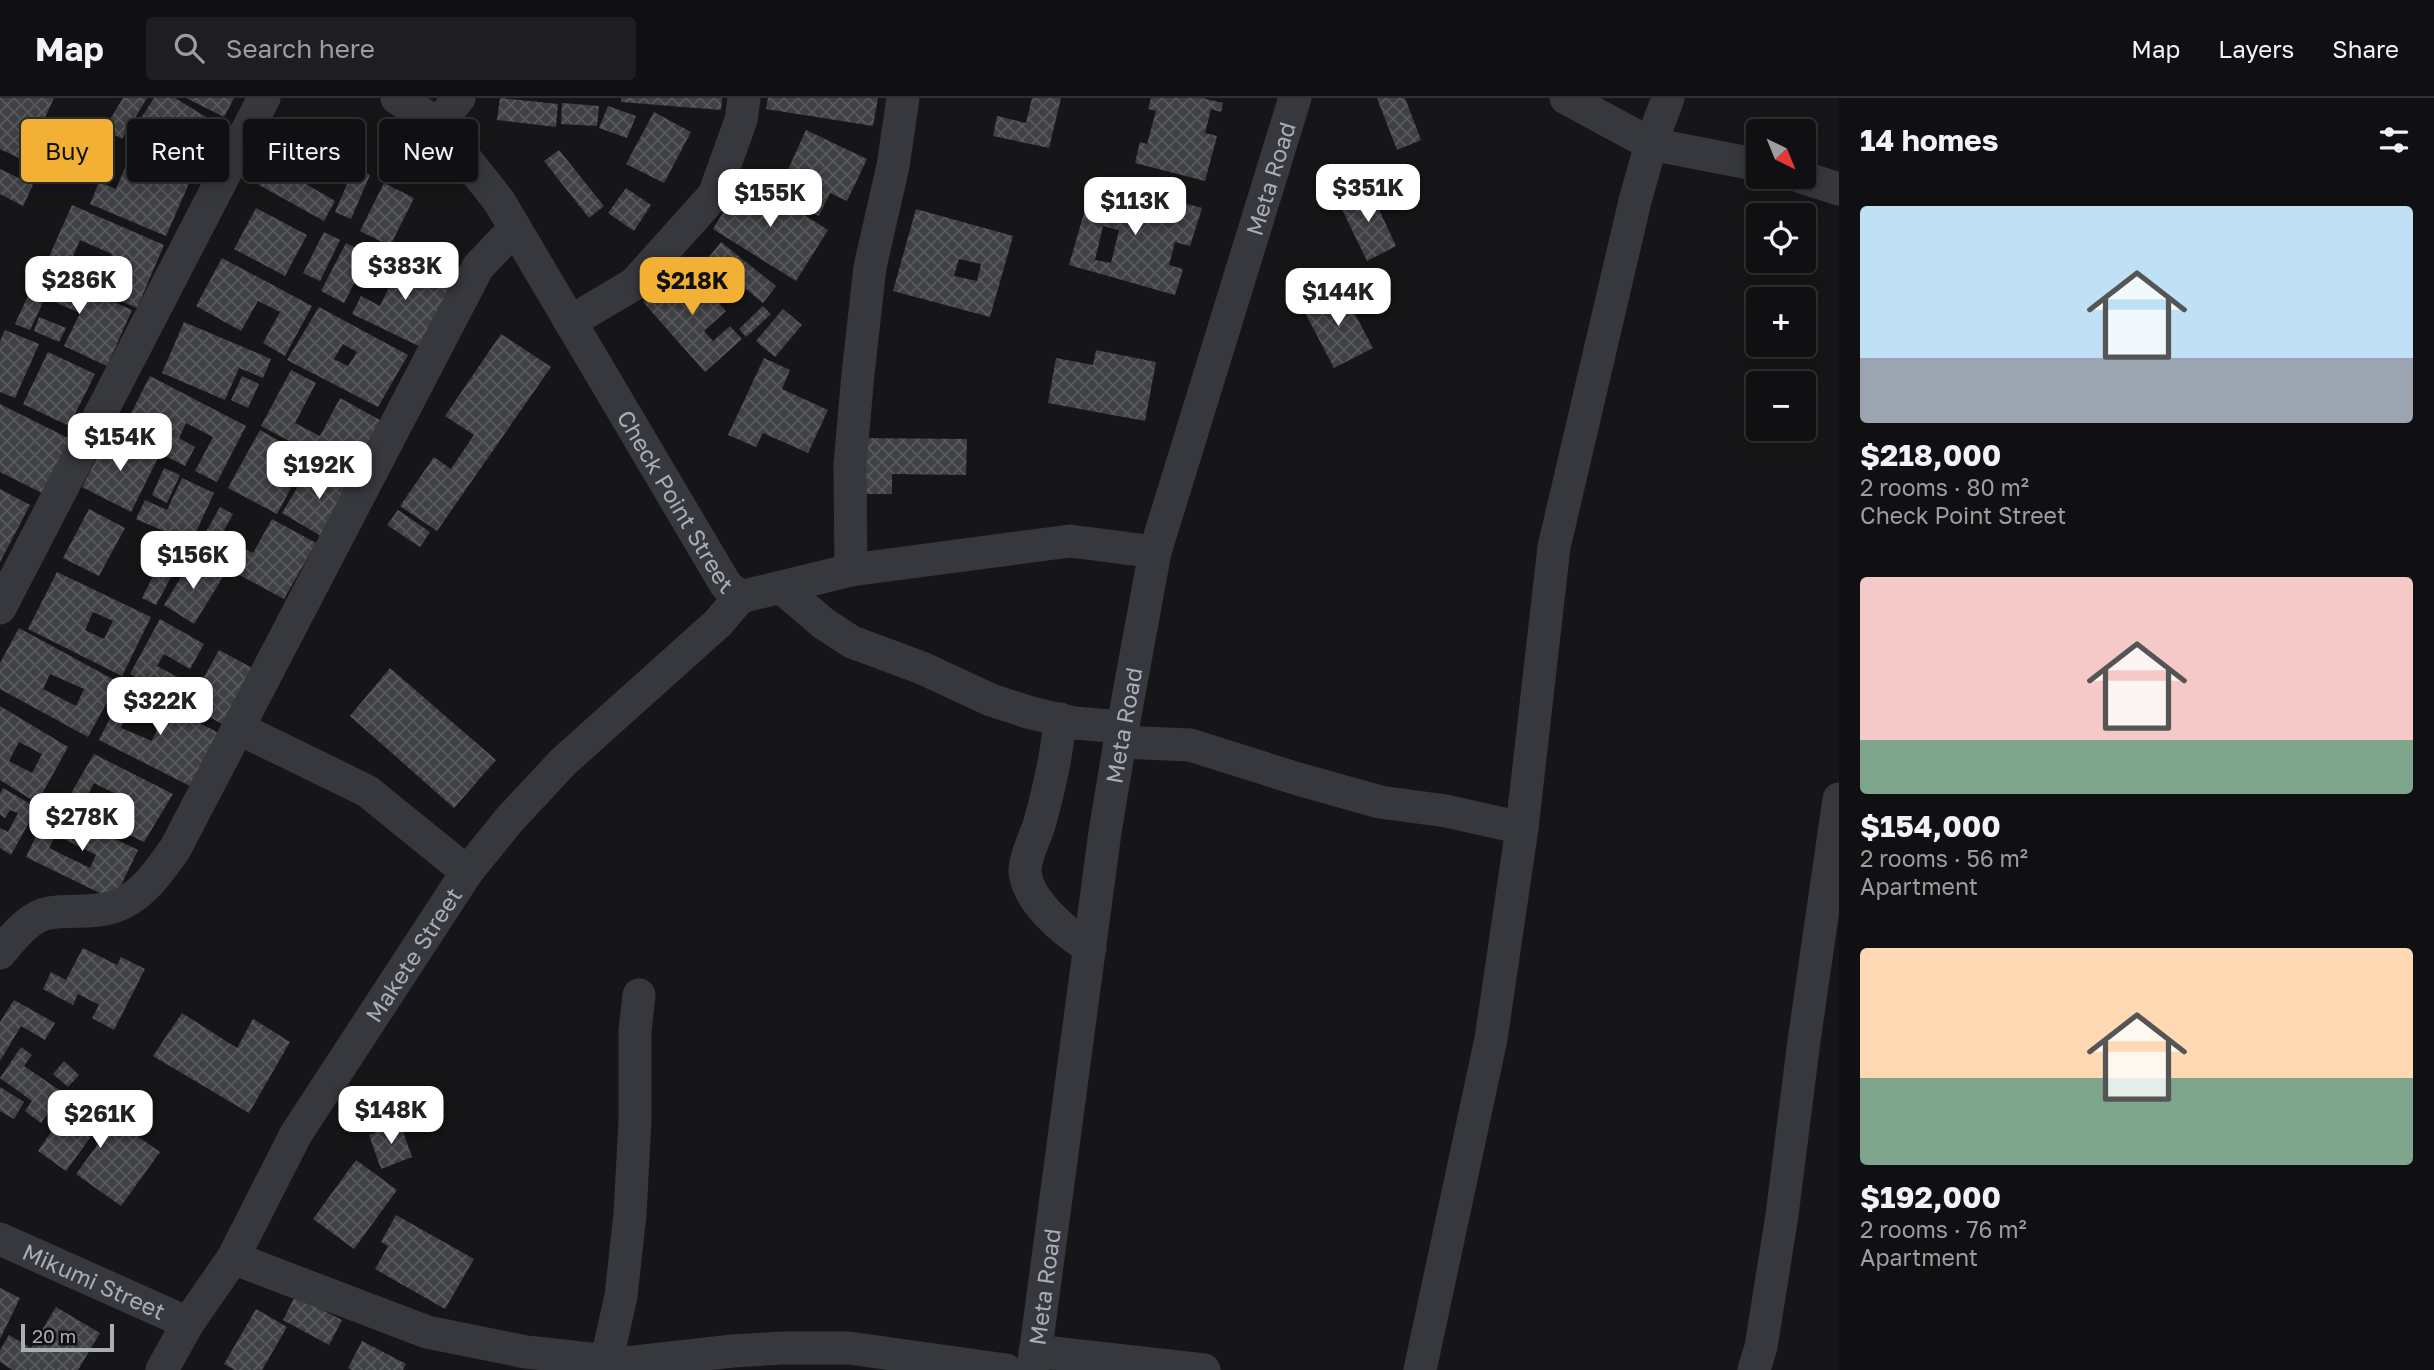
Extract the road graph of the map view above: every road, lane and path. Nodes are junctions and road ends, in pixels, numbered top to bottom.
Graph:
1 (264, 98) edge
2 (397, 98) edge
3 (459, 98) edge
4 (744, 98) edge
5 (903, 98) edge
6 (1295, 98) edge
7 (1566, 98) edge
8 (1668, 98) edge
9 (430, 119) edge
10 (442, 119) edge
11 (1651, 145) junction
12 (1746, 163) edge
13 (478, 174) edge
14 (1816, 182) edge
15 (1839, 189) edge
16 (515, 228) junction
17 (570, 322) junction
18 (1155, 552) junction
19 (851, 570) junction
20 (782, 588) junction
21 (740, 597) junction
22 (0, 608) edge
23 (1060, 719) junction
24 (238, 727) junction
25 (1121, 734) junction
26 (1839, 799) edge
27 (1522, 828) junction
28 (467, 872) junction
29 (1090, 948) junction
30 (0, 953) edge
31 (639, 995) dead end
32 (0, 1239) edge
33 (233, 1258) junction
34 (188, 1323) junction
35 (1034, 1361) edge
36 (606, 1363) junction
37 (162, 1370) edge
38 (1006, 1370) edge
39 (1204, 1370) edge
40 (1420, 1370) edge
41 (1754, 1370) edge

1 - 22 street
2 - 9 street, Check Point Street
3 - 10 street
4 - 17 street
5 - 19 street
6 - 18 street, Meta Road
7 - 11 street
8 - 11 street
11 - 12 street
11 - 27 street
13 - 16 street, Check Point Street
14 - 15 street
16 - 17 street, Check Point Street
16 - 24 street
17 - 21 street, Check Point Street
18 - 19 street, Check Point Street
18 - 25 street, Meta Road
19 - 20 street, Check Point Street
20 - 21 street, Check Point Street
20 - 23 street
21 - 28 street, Makete Street
23 - 25 street
23 - 29 street
24 - 28 street
24 - 30 street
25 - 27 street
25 - 29 street, Meta Road
26 - 41 street
27 - 40 street
28 - 33 street, Makete Street
29 - 35 street, Meta Road
31 - 36 street
32 - 34 street, Mikumi Street
33 - 34 street, Makete Street
33 - 36 street
34 - 37 street, Makete Street
35 - 39 street
36 - 38 street

